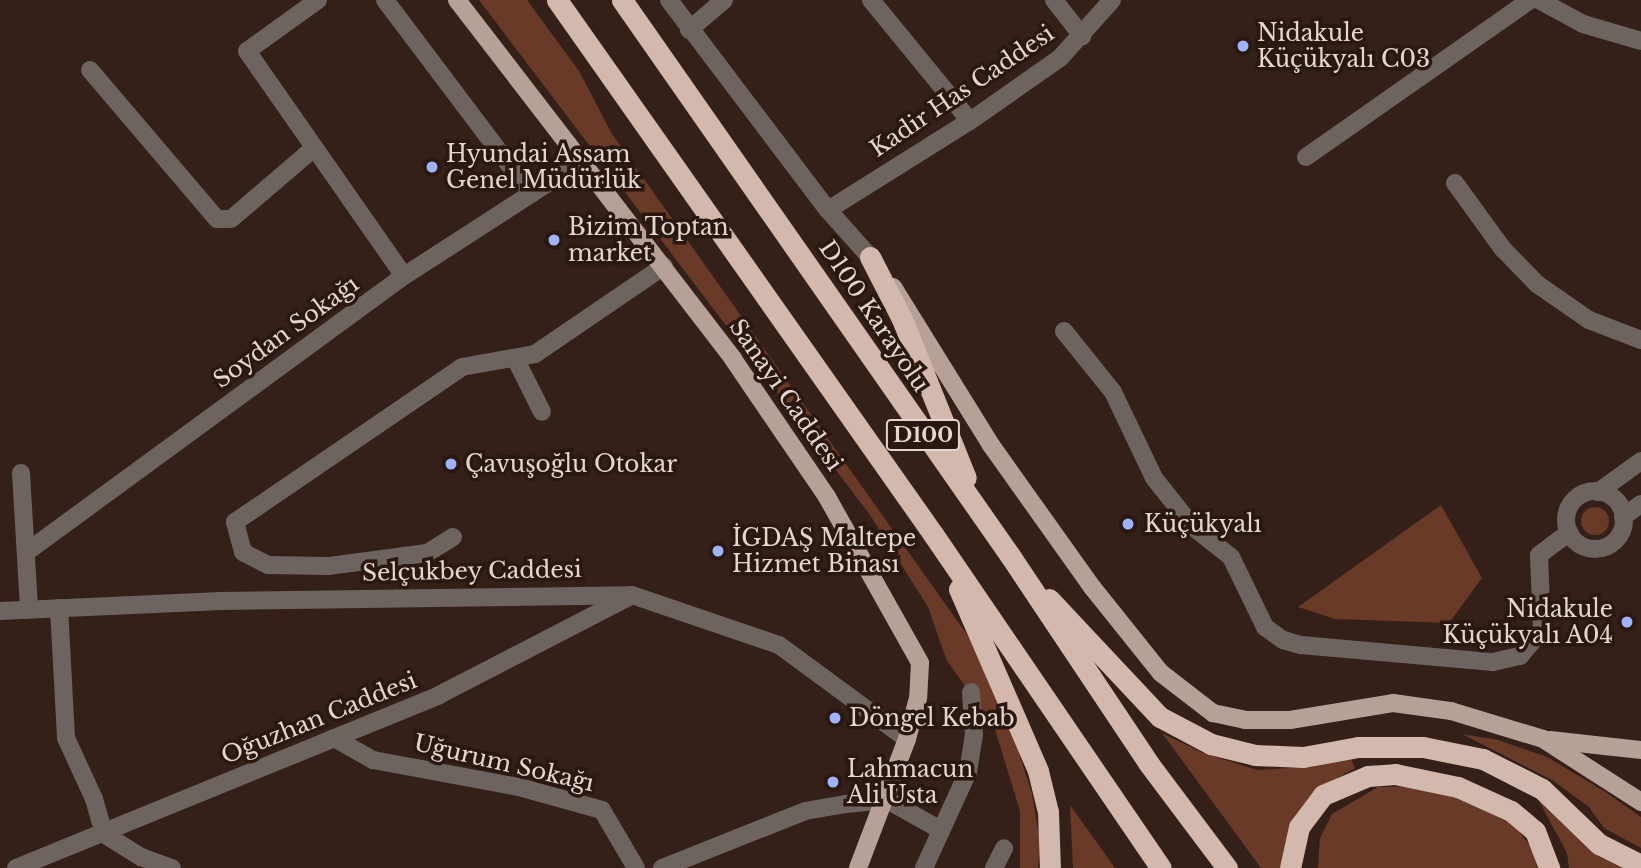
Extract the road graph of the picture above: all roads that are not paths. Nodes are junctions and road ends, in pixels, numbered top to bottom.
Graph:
1 (318, 0) edge
2 (385, 0) edge
3 (457, 0) edge
4 (557, 0) edge
5 (622, 0) edge
6 (669, 0) edge
7 (724, 0) edge
8 (871, 0) edge
9 (1054, 0) edge
10 (1112, 0) edge
11 (1530, 0) edge
12 (1539, 0) edge
13 (689, 30) junction
14 (1082, 36) junction
15 (1641, 41) edge
16 (90, 70) dead end
17 (970, 121) junction
18 (314, 148) junction
19 (1306, 157) dead end
20 (580, 162) junction
21 (1455, 183) dead end
22 (531, 194) junction
23 (828, 210) junction
24 (870, 257) junction
25 (664, 266) junction
26 (404, 276) junction
27 (1063, 331) dead end
28 (1641, 340) edge
29 (515, 358) junction
30 (542, 412) dead end
31 (1641, 461) edge
32 (21, 473) dead end
33 (1598, 492) junction
34 (1641, 504) edge
35 (1623, 517) junction
36 (984, 518) junction
37 (1569, 532) junction
38 (933, 534) junction
39 (453, 537) dead end
40 (28, 551) junction
41 (1011, 557) junction
42 (632, 595) junction
43 (29, 607) junction
44 (59, 608) junction
45 (0, 611) edge
46 (971, 692) dead end
47 (334, 738) junction
48 (907, 739) junction
49 (1543, 739) junction
50 (1641, 750) edge
51 (887, 800) junction
52 (1641, 802) edge
53 (941, 830) junction
54 (104, 834) junction
55 (1004, 848) dead end
56 (1641, 864) edge
57 (16, 868) edge
58 (172, 868) edge
59 (636, 868) edge
60 (662, 868) edge
61 (858, 868) edge
62 (924, 868) edge
63 (994, 868) edge
64 (1050, 868) edge
65 (1161, 868) edge
66 (1227, 868) edge
67 (1290, 868) edge
68 (1549, 868) edge

1 - 18 street
2 - 22 street
3 - 20 main road, Sanayi Caddesi
4 - 38 highway, D100
5 - 36 highway, D100 Karayolu / D100
6 - 13 street
7 - 13 street
8 - 17 street
9 - 14 street
10 - 14 street, Kadir Has Caddesi
11 - 19 street
12 - 15 street
13 - 23 street
14 - 17 street, Kadir Has Caddesi
16 - 18 street
17 - 23 street, Kadir Has Caddesi
18 - 26 street
20 - 22 street, Soydan Sokağı
20 - 25 main road, Sanayi Caddesi
21 - 28 street
22 - 26 street, Soydan Sokağı
23 - 24 street
24 - 36 highway
24 - 49 main road
25 - 29 street
25 - 48 main road, Sanayi Caddesi
26 - 40 street, Soydan Sokağı
27 - 37 street
29 - 30 street
29 - 39 street
31 - 33 street
32 - 40 street
33 - 35 street
33 - 37 street
34 - 35 street
35 - 37 street
36 - 41 highway, D100 Karayolu / D100
38 - 64 highway
38 - 65 highway, D100
40 - 43 street
41 - 56 highway
41 - 66 highway, D100 Karayolu / D100
42 - 44 street, Selçukbey Caddesi
42 - 47 street, Oğuzhan Caddesi
42 - 48 street, Selçukbey Caddesi
43 - 44 street, Selçukbey Caddesi
43 - 45 street, Selçukbey Caddesi
44 - 54 street
46 - 53 street
47 - 54 street, Oğuzhan Caddesi
47 - 59 street, Uğurum Sokağı
48 - 51 main road, Sanayi Caddesi
49 - 50 main road
49 - 52 main road
51 - 53 street
51 - 60 street
51 - 61 main road, Sanayi Caddesi
53 - 62 street
54 - 57 street, Oğuzhan Caddesi
54 - 58 street
55 - 63 street
67 - 68 highway

